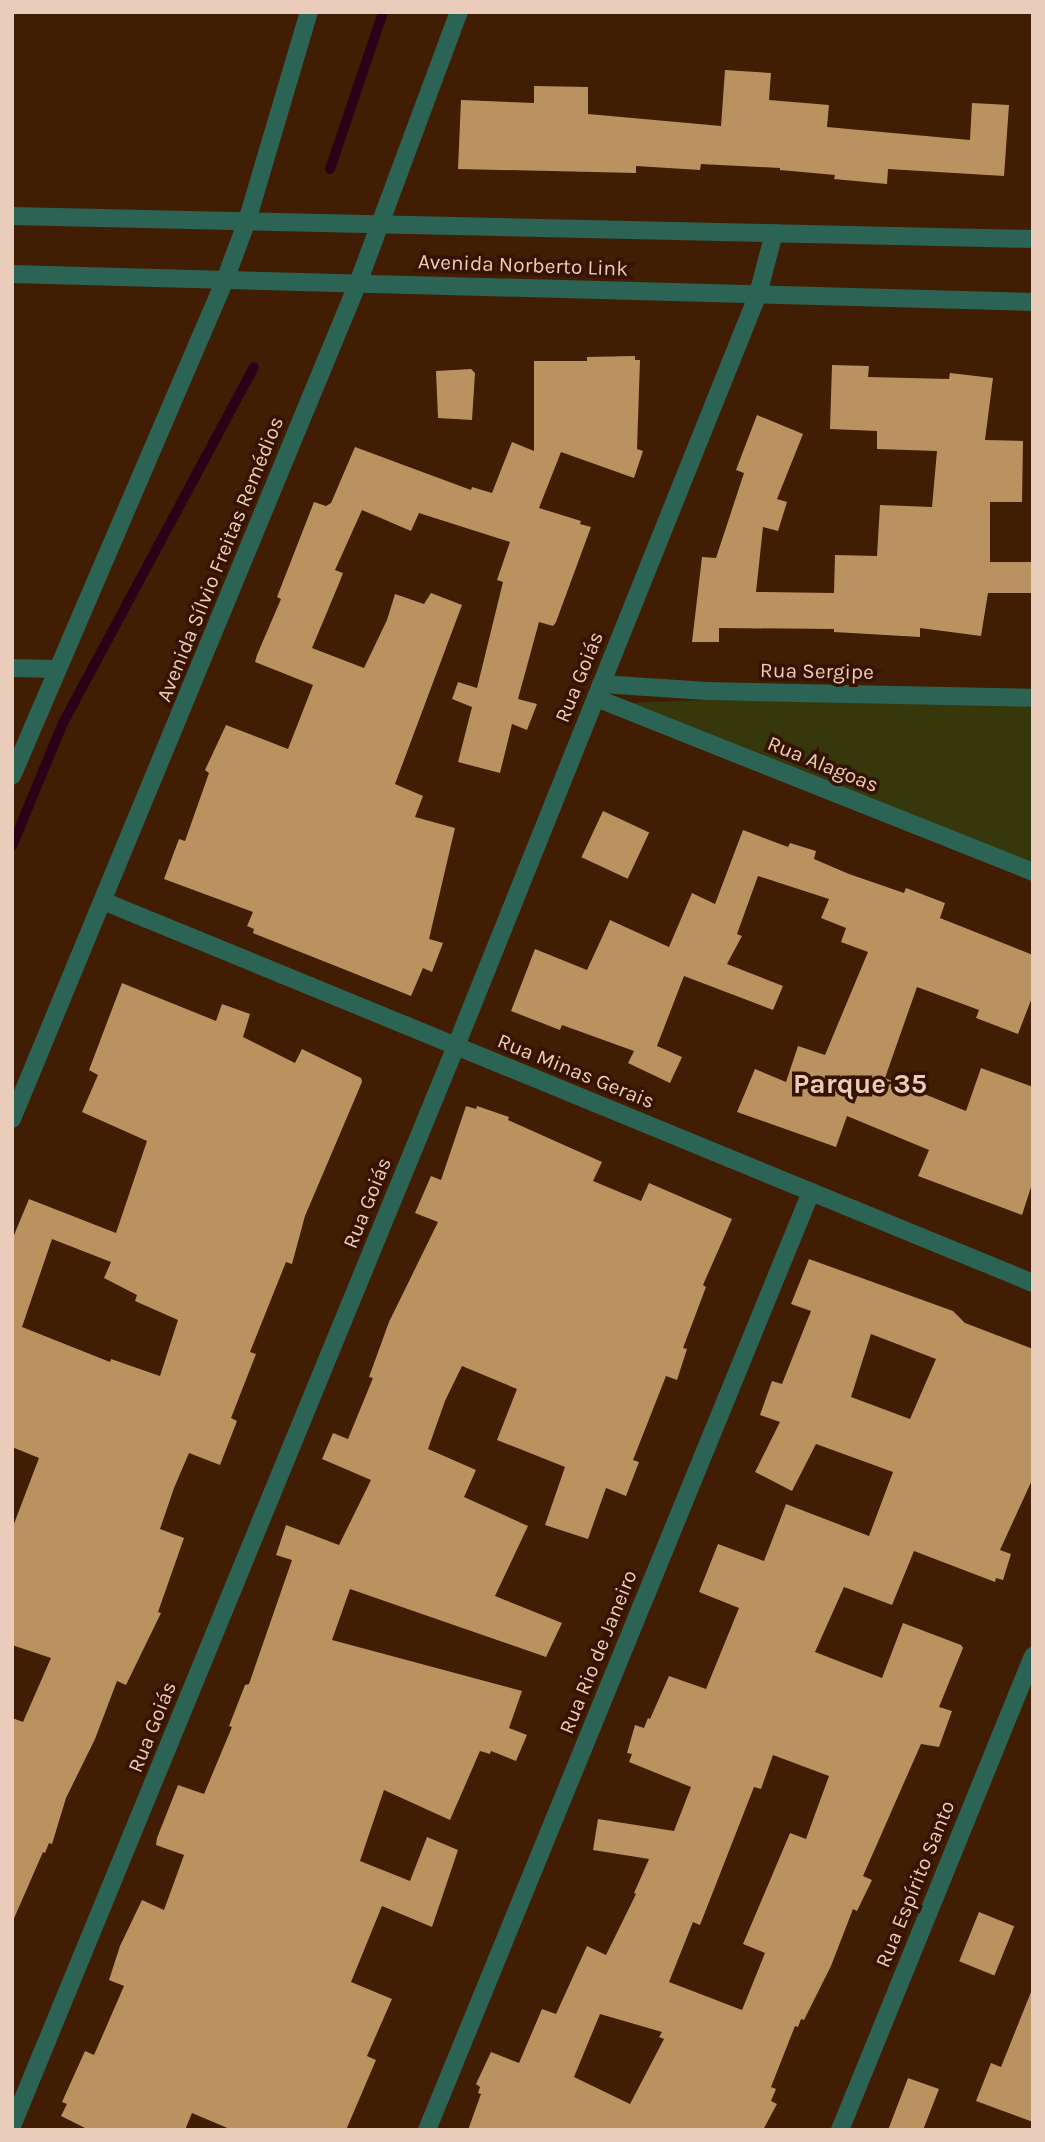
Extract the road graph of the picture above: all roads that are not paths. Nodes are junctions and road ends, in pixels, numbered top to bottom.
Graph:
1 (309, 12) edge
2 (459, 12) edge
3 (12, 216) edge
4 (247, 221) junction
5 (380, 224) junction
6 (774, 233) junction
7 (1033, 239) edge
8 (12, 274) edge
9 (225, 280) junction
10 (358, 283) junction
11 (758, 294) junction
12 (1033, 302) edge
13 (12, 668) edge
14 (57, 669) junction
15 (598, 691) junction
16 (1033, 698) edge
17 (12, 776) edge
18 (1033, 872) edge
19 (103, 901) junction
20 (456, 1046) junction
21 (12, 1119) edge
22 (811, 1192) junction
23 (1033, 1283) edge
24 (1033, 1656) edge
25 (12, 2126) edge
26 (427, 2130) edge
27 (840, 2130) edge

1 - 4 street
2 - 5 street, Avenida Sílvio Freitas Remédios
3 - 4 street, Avenida Norberto Link
4 - 5 street, Avenida Norberto Link
4 - 9 street
5 - 6 street, Avenida Norberto Link
5 - 10 street, Avenida Sílvio Freitas Remédios
6 - 7 street, Avenida Norberto Link
6 - 11 street, Rua Goiás
8 - 9 street, Avenida Norberto Link
9 - 10 street, Avenida Norberto Link
9 - 14 street
10 - 11 street, Avenida Norberto Link
10 - 19 street, Avenida Sílvio Freitas Remédios
11 - 12 street, Avenida Norberto Link
11 - 15 street, Rua Goiás
13 - 14 street
14 - 17 street
15 - 16 street, Rua Sergipe
15 - 18 street, Rua Alagoas
15 - 20 street, Rua Goiás
19 - 20 street, Rua Minas Gerais
19 - 21 street, Avenida Sílvio Freitas Remédios
20 - 22 street, Rua Minas Gerais
20 - 25 street, Rua Goiás
22 - 23 street, Rua Minas Gerais
22 - 26 street, Rua Rio de Janeiro
24 - 27 street, Rua Espírito Santo

